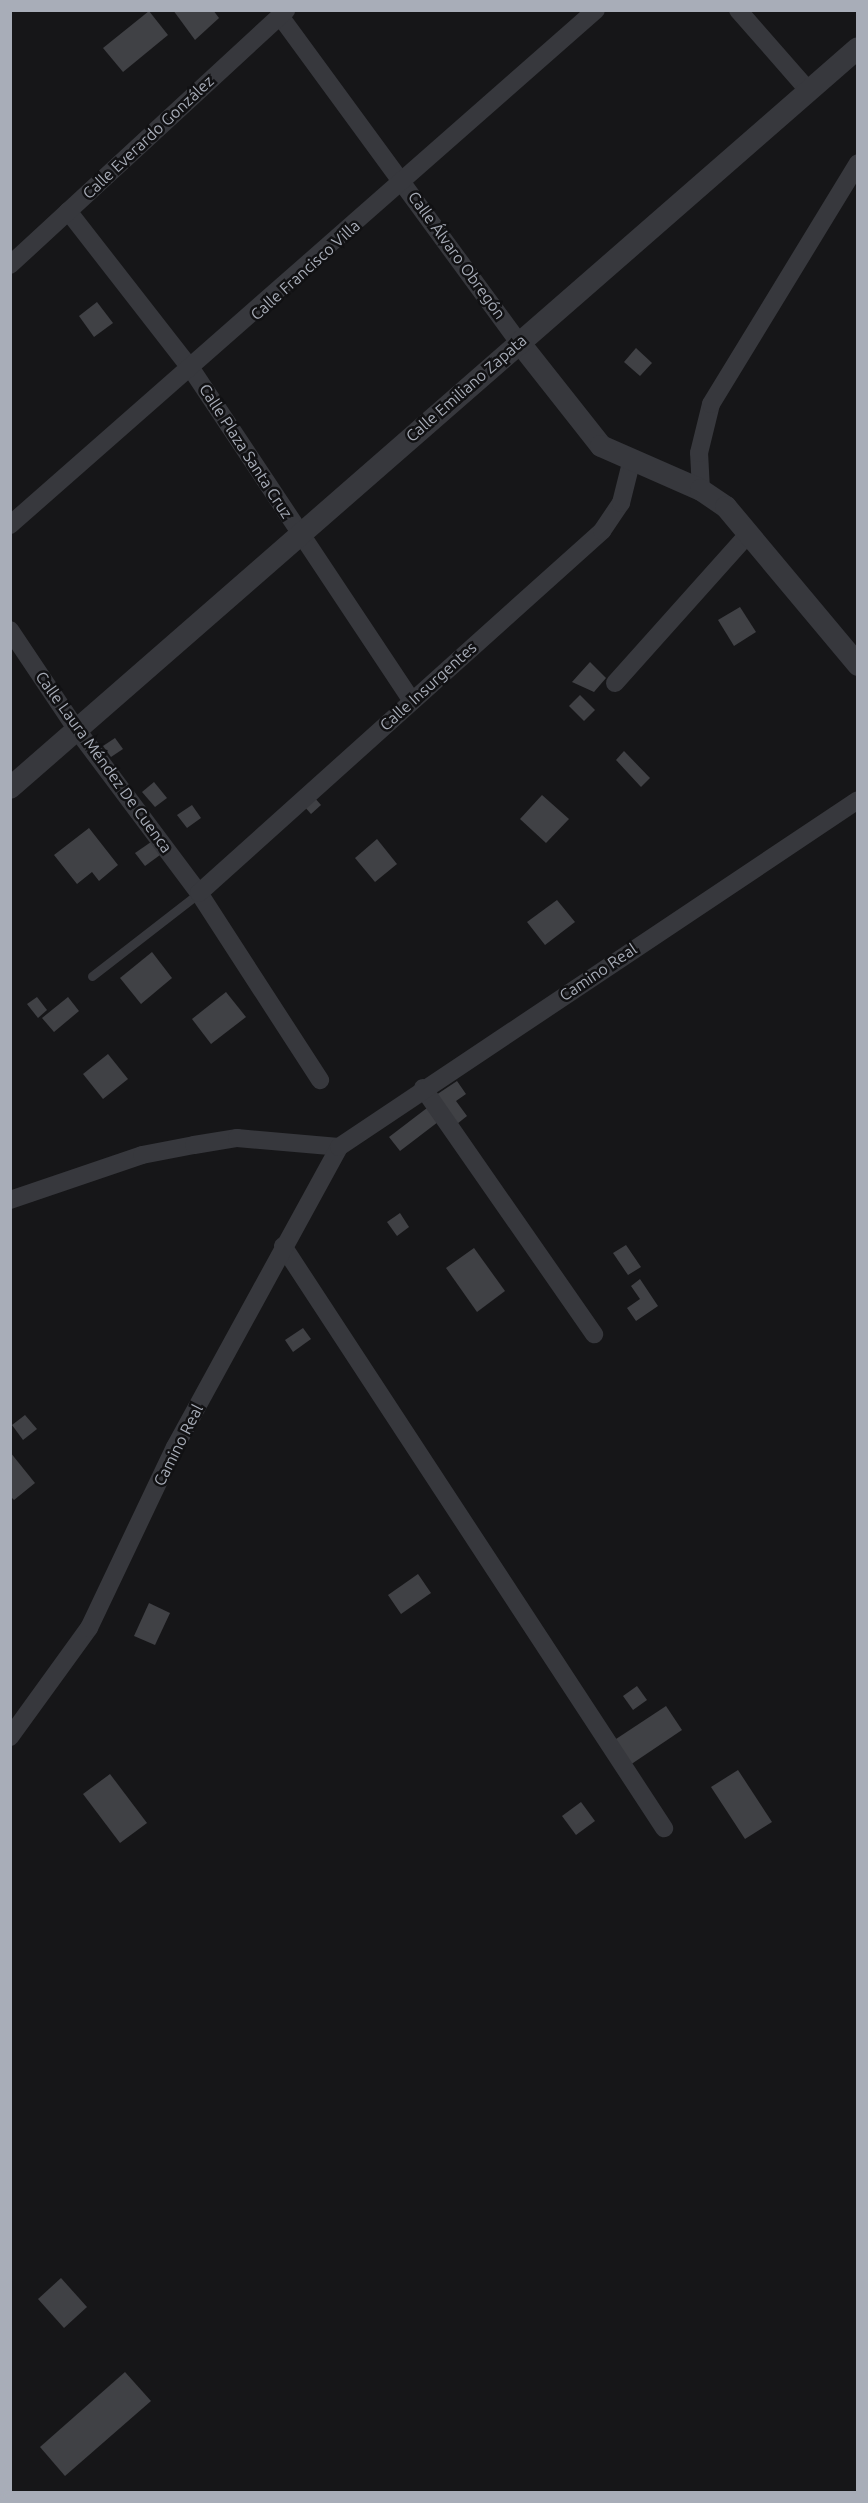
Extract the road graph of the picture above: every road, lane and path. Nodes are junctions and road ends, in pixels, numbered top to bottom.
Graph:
1 (596, 10) edge
2 (738, 10) edge
3 (283, 13) edge
4 (858, 48) edge
5 (808, 90) junction
6 (858, 163) edge
7 (404, 181) junction
8 (69, 211) junction
9 (10, 265) edge
10 (519, 342) junction
11 (192, 370) junction
12 (631, 463) junction
13 (701, 490) junction
14 (10, 525) edge
15 (299, 532) junction
16 (749, 532) junction
17 (10, 630) edge
18 (858, 665) edge
19 (615, 683) dead end
20 (411, 699) junction
21 (77, 730) junction
22 (10, 788) edge
23 (858, 800) edge
24 (199, 892) junction
25 (92, 976) dead end
26 (320, 1080) dead end
27 (423, 1088) junction
28 (339, 1147) junction
29 (10, 1200) edge
30 (283, 1246) junction
31 (594, 1334) dead end
32 (10, 1737) edge
33 (664, 1828) dead end

1 - 7 street, Calle Francisco Villa
2 - 5 street
3 - 7 street, Calle Álvaro Obregón
3 - 8 street, Calle Everardo González
4 - 5 street, Calle Emiliano Zapata
5 - 10 street, Calle Emiliano Zapata
6 - 13 street
7 - 10 street, Calle Álvaro Obregón
7 - 11 street, Calle Francisco Villa
8 - 9 street, Calle Everardo González
8 - 11 street, Calle Plaza Santa Cruz
10 - 12 street, Calle Álvaro Obregón
10 - 15 street, Calle Emiliano Zapata
11 - 14 street, Calle Francisco Villa
11 - 15 street, Calle Plaza Santa Cruz
12 - 13 street, Calle Álvaro Obregón
12 - 20 street, Calle Insurgentes
13 - 16 street, Calle Álvaro Obregón
15 - 20 street, Calle Plaza Santa Cruz
15 - 21 street, Calle Emiliano Zapata
16 - 18 street, Calle Álvaro Obregón
16 - 19 street
17 - 21 street, Calle Laura Méndez De Cuenca
20 - 24 street, Calle Insurgentes
21 - 22 street, Calle Emiliano Zapata
21 - 24 street, Calle Laura Méndez De Cuenca
23 - 27 street, Camino Real
24 - 25 lane
24 - 26 street, Calle Laura Méndez De Cuenca
27 - 28 street, Camino Real
27 - 31 street
28 - 29 street
28 - 30 street, Camino Real
30 - 32 street, Camino Real
30 - 33 street

